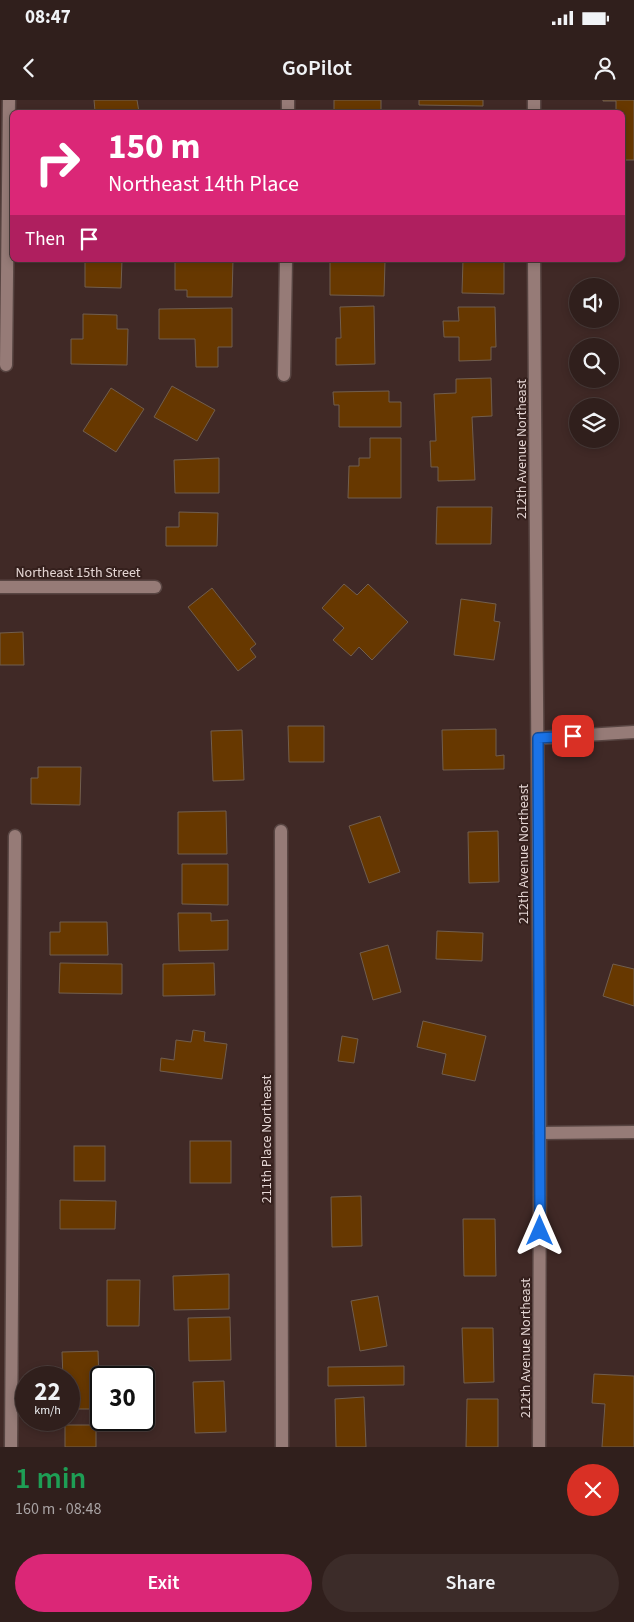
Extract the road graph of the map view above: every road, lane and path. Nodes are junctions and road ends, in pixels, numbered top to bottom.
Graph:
1 (9, 100) edge
2 (286, 262) edge
3 (534, 262) edge
4 (6, 365) dead end
5 (284, 375) dead end
6 (0, 587) edge
7 (155, 587) dead end
8 (634, 732) edge
9 (538, 738) junction
10 (281, 832) dead end
11 (15, 836) dead end
12 (634, 1132) edge
13 (540, 1133) junction
14 (11, 1447) edge
15 (282, 1447) edge
16 (540, 1447) edge

1 - 4 street
2 - 5 street
3 - 9 street, 212th Avenue Northeast
6 - 7 street, Northeast 15th Street
8 - 9 street
9 - 13 street, 212th Avenue Northeast
10 - 15 street, 211th Place Northeast
11 - 14 street
12 - 13 street
13 - 16 street, 212th Avenue Northeast

